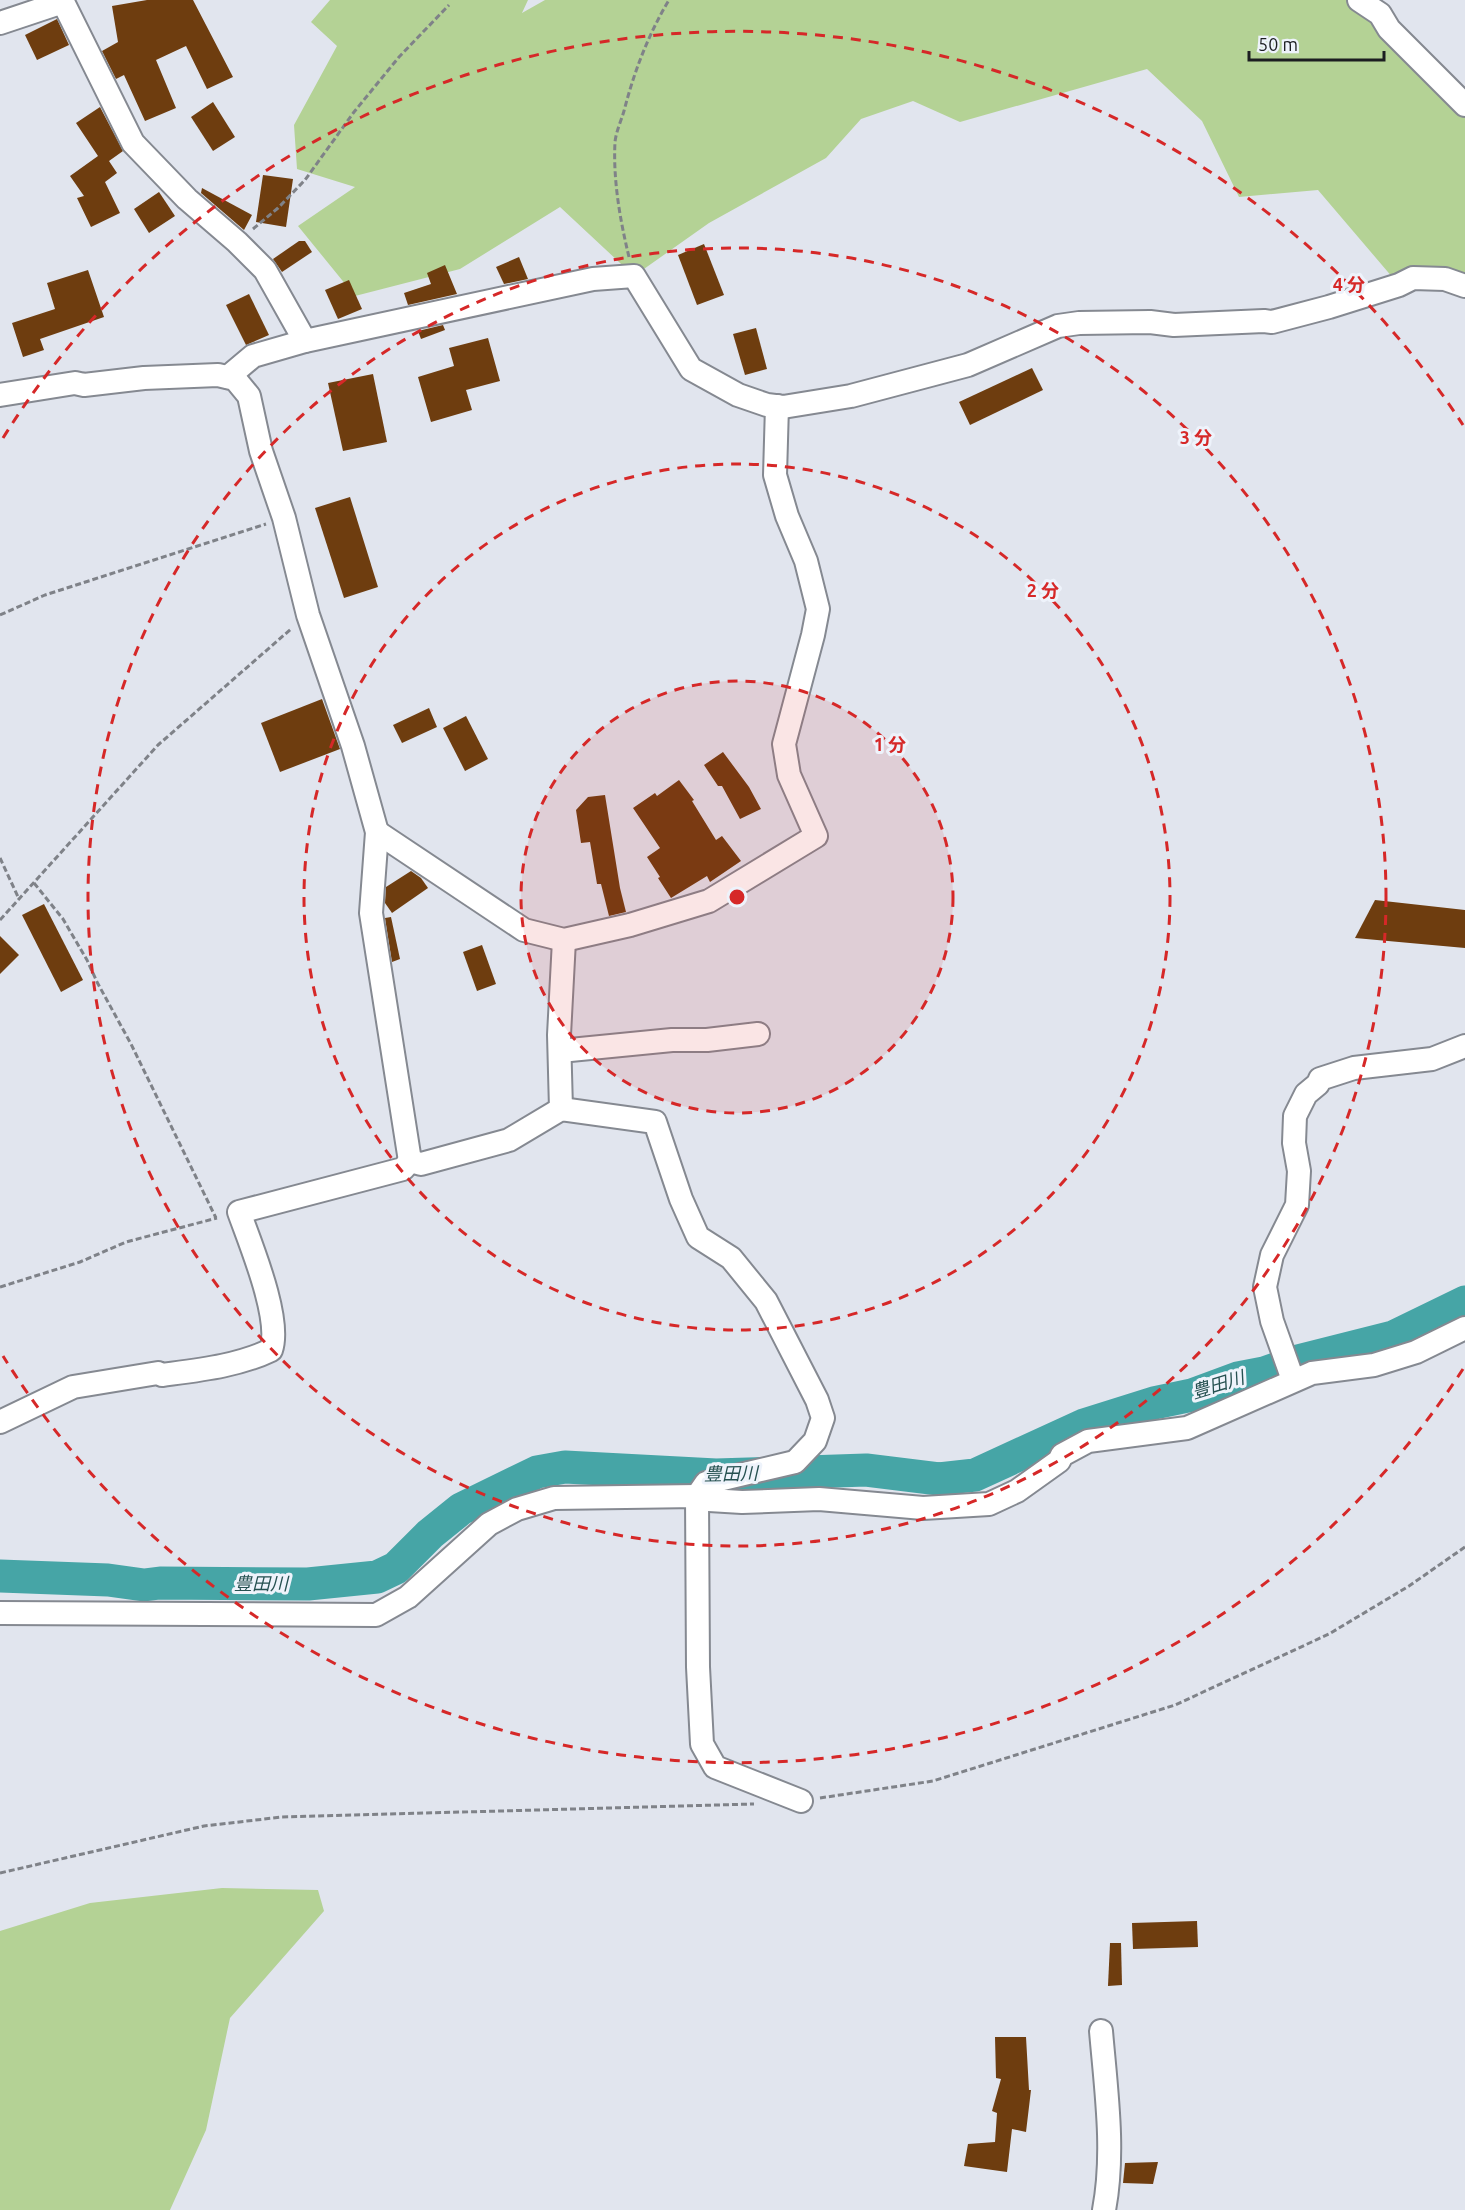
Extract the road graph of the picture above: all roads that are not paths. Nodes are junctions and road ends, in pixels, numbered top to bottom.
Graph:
1 (1359, 0) edge
2 (62, 1) edge
3 (1387, 7) edge
4 (0, 23) edge
5 (1465, 105) edge
6 (1465, 286) edge
7 (305, 341) junction
8 (228, 377) junction
9 (0, 395) edge
10 (777, 406) junction
11 (377, 832) junction
12 (564, 940) junction
13 (758, 1034) dead end
14 (1465, 1046) edge
15 (560, 1052) junction
16 (561, 1109) junction
17 (410, 1161) junction
18 (1465, 1328) edge
19 (1293, 1380) junction
20 (0, 1422) edge
21 (697, 1496) junction
22 (0, 1613) edge
23 (801, 1801) dead end
24 (1101, 2031) dead end
25 (1104, 2210) edge

1 - 3 street
2 - 4 street
2 - 7 street
3 - 5 street
6 - 10 street
7 - 8 street
7 - 10 street
8 - 9 street
8 - 11 street
10 - 12 street
11 - 12 street
11 - 17 street
12 - 15 street
13 - 15 street
14 - 19 street
15 - 16 street
16 - 17 street
16 - 21 street
17 - 20 street
18 - 19 street
19 - 21 street
21 - 22 street
21 - 23 street
24 - 25 street

